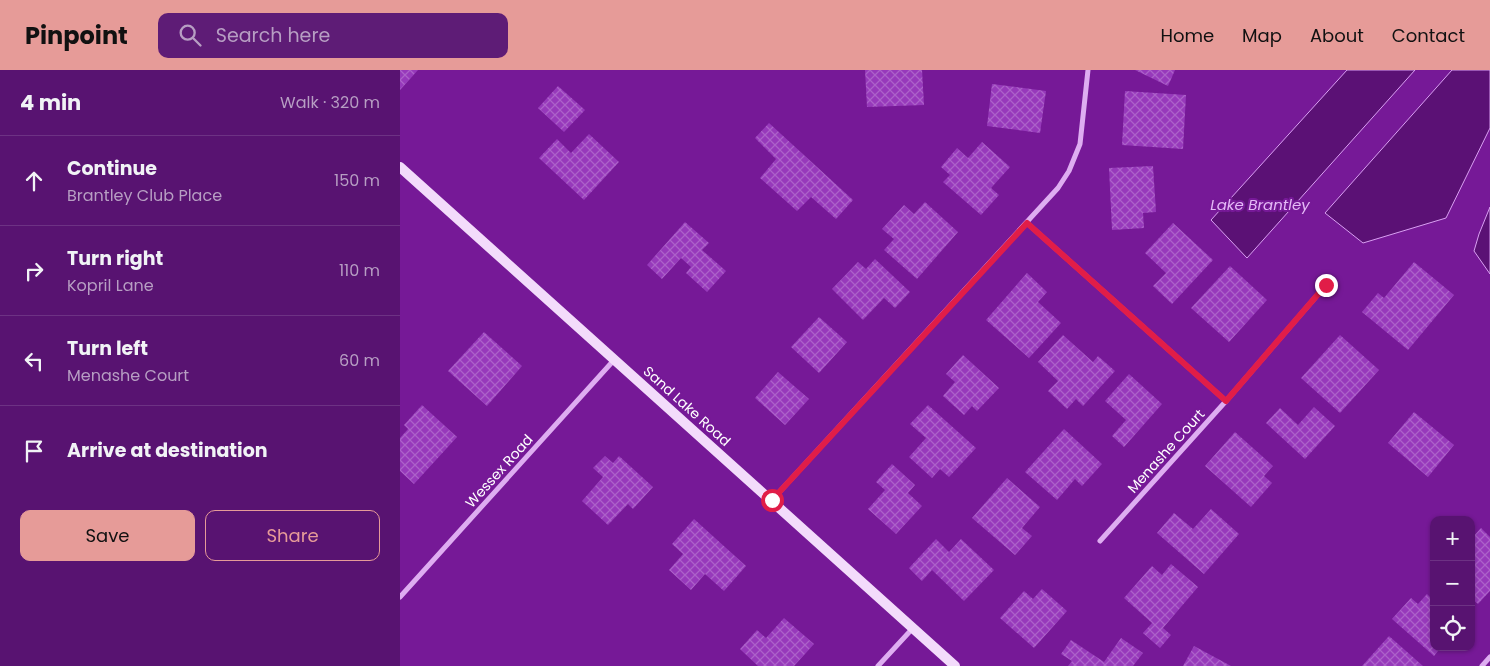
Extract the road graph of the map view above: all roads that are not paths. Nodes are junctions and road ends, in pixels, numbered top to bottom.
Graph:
1 (1088, 70) edge
2 (400, 167) edge
3 (1027, 223) junction
4 (1326, 285) dead end
5 (614, 360) junction
6 (1226, 401) junction
7 (772, 500) junction
8 (1100, 541) dead end
9 (400, 597) edge
10 (913, 628) junction
11 (1490, 657) edge
12 (878, 666) edge
13 (955, 666) edge
14 (1482, 666) edge

1 - 3 street
2 - 5 street, Sand Lake Road
3 - 6 street
3 - 7 street
4 - 6 street, Menashe Court
5 - 7 street, Sand Lake Road
5 - 9 street, Wessex Road
6 - 8 street, Menashe Court
7 - 10 street, Sand Lake Road
10 - 12 street
10 - 13 street, Sand Lake Road
11 - 14 street

